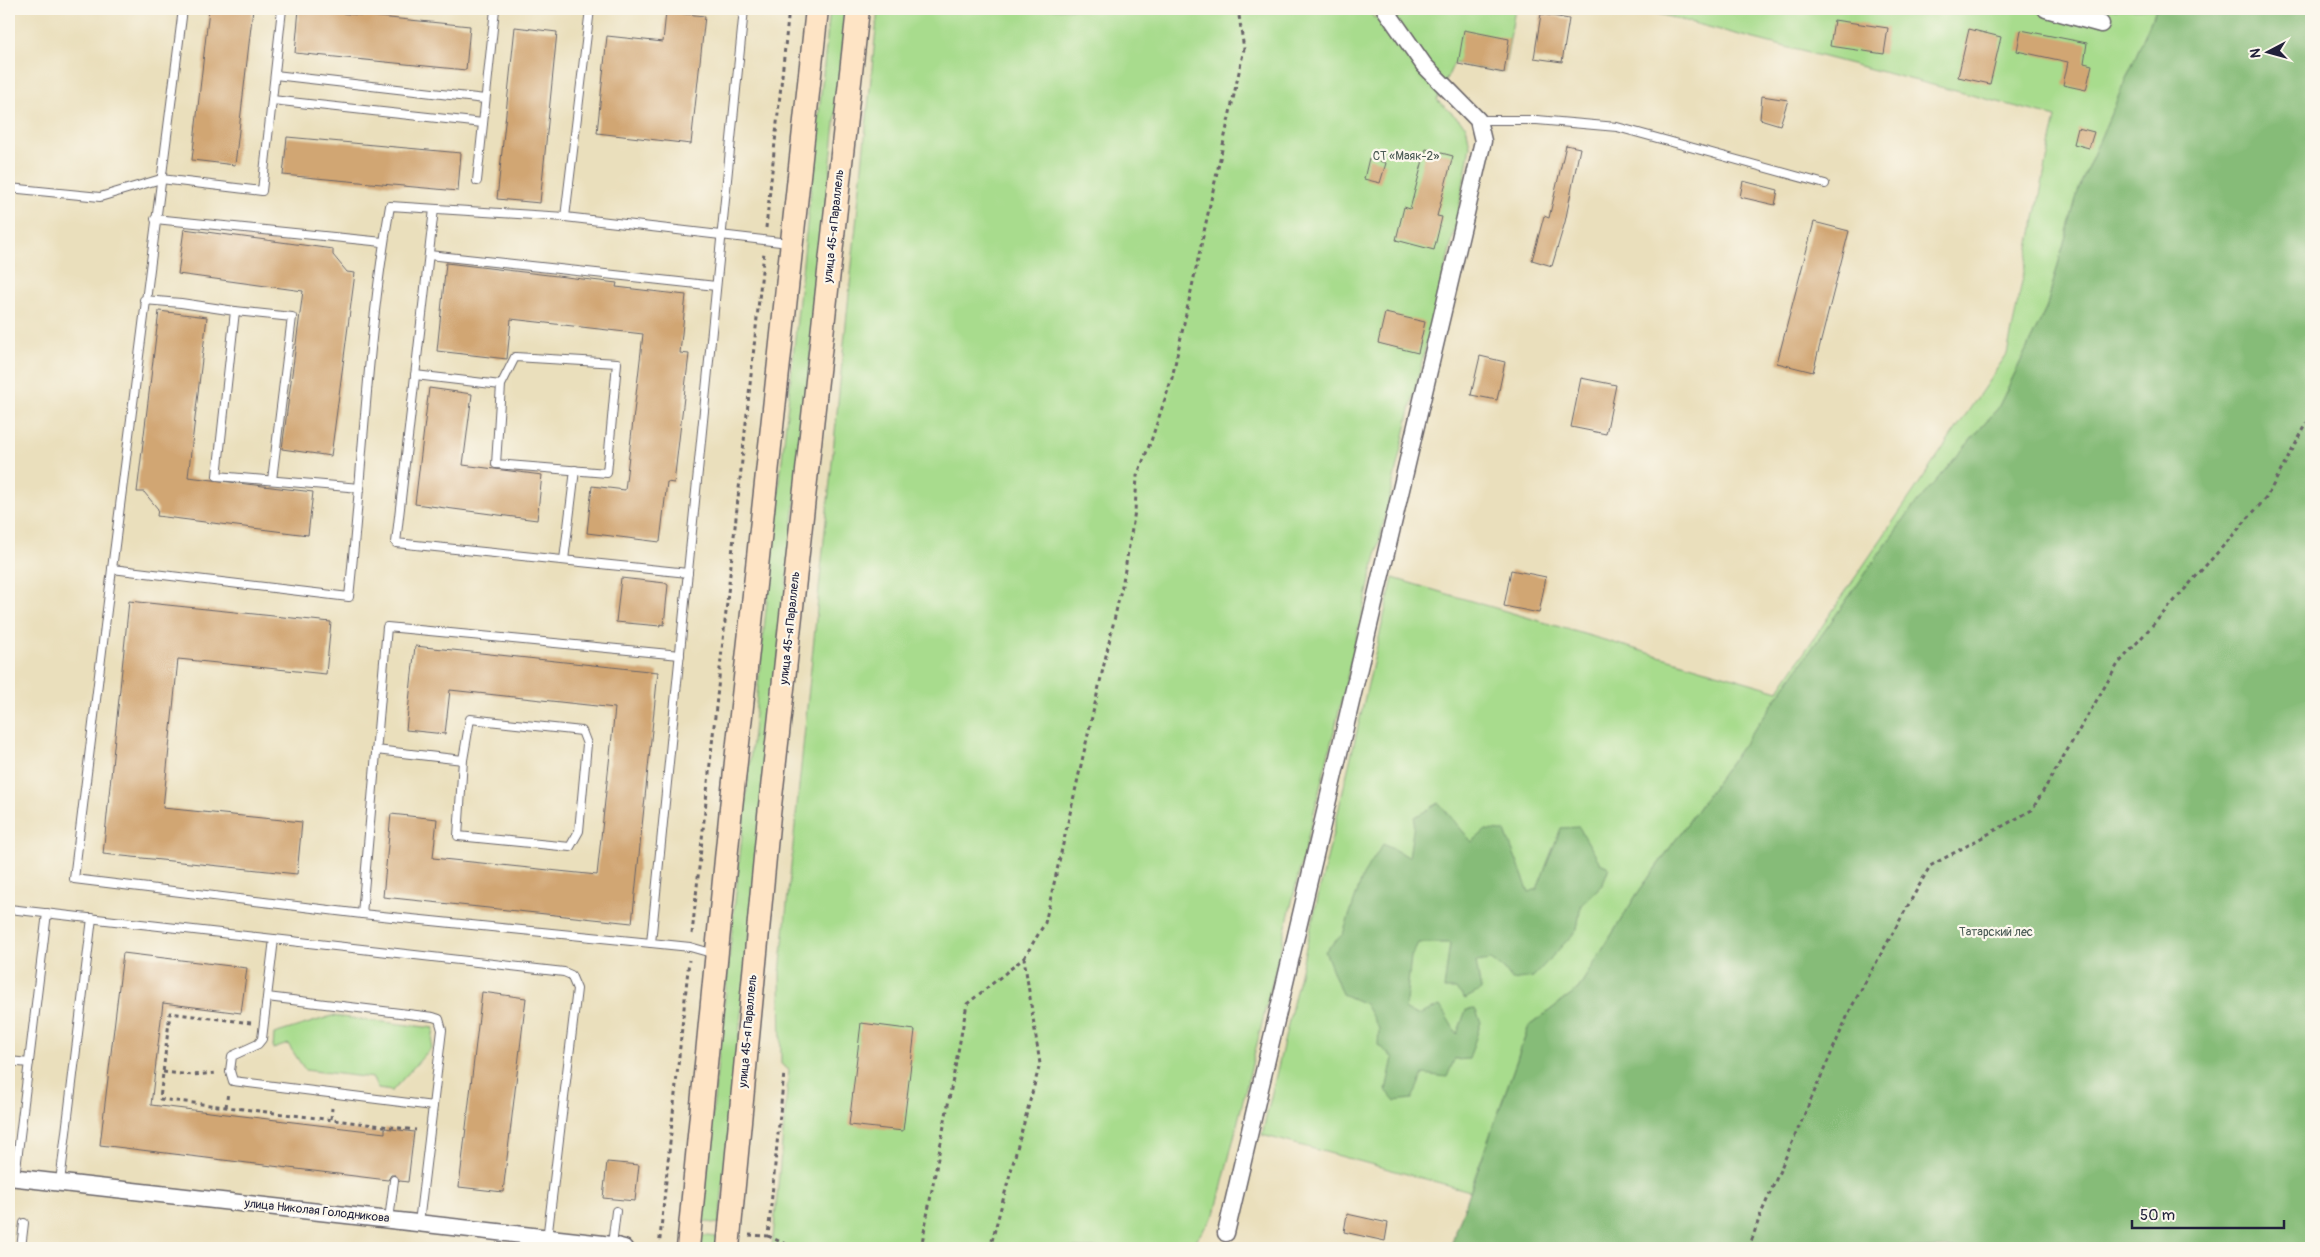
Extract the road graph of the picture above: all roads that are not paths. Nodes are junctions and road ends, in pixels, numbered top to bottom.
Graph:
1 (183, 9) edge
2 (282, 9) edge
3 (495, 9) edge
4 (590, 9) edge
5 (744, 9) edge
6 (817, 9) edge
7 (858, 9) edge
8 (1385, 9) edge
9 (2046, 9) edge
10 (2101, 24) dead end
11 (275, 75) junction
12 (485, 99) junction
13 (272, 100) junction
14 (1478, 120) junction
15 (483, 123) junction
16 (161, 179) junction
17 (477, 182) dead end
18 (1825, 184) dead end
19 (9, 188) edge
20 (434, 210) junction
21 (565, 217) junction
22 (155, 219) junction
23 (722, 236) junction
24 (383, 242) junction
25 (791, 243) junction
26 (428, 255) junction
27 (716, 286) junction
28 (144, 300) junction
29 (235, 311) junction
30 (415, 376) junction
31 (501, 385) junction
32 (575, 470) junction
33 (272, 480) junction
34 (360, 488) junction
35 (564, 560) junction
36 (112, 569) junction
37 (688, 573) junction
38 (680, 655) junction
39 (376, 750) junction
40 (462, 760) junction
41 (9, 909) edge
42 (47, 913) junction
43 (362, 914) junction
44 (92, 918) junction
45 (274, 939) junction
46 (651, 943) junction
47 (716, 954) junction
48 (268, 997) junction
49 (9, 1061) edge
50 (29, 1063) junction
51 (433, 1106) junction
52 (12, 1177) edge
53 (394, 1180) dead end
54 (60, 1182) junction
55 (616, 1211) dead end
56 (389, 1220) junction
57 (24, 1223) dead end
58 (419, 1223) junction
59 (1226, 1233) dead end
60 (546, 1243) edge
61 (618, 1246) edge
62 (21, 1248) edge
63 (688, 1248) edge
64 (728, 1248) edge

1 - 16 lane
2 - 11 lane
3 - 12 lane
4 - 21 lane
5 - 23 lane
6 - 25 main road
7 - 64 main road, улица 45-я Параллель
8 - 14 street
9 - 10 street
11 - 12 lane
11 - 13 lane
12 - 15 lane
13 - 15 lane
13 - 16 lane
14 - 18 lane
14 - 59 street
15 - 17 lane
16 - 19 lane
16 - 22 lane
20 - 21 lane
20 - 24 lane
20 - 26 lane
21 - 23 lane
22 - 24 lane
22 - 28 lane
23 - 25 lane
23 - 27 lane
24 - 34 lane
25 - 47 main road
26 - 27 lane
26 - 30 lane
27 - 37 lane
28 - 29 lane
28 - 36 lane
29 - 33 lane
29 - 33 lane
30 - 31 lane
30 - 35 lane
31 - 32 lane
31 - 32 lane
32 - 35 lane
33 - 34 lane
34 - 36 lane
35 - 37 lane
36 - 43 lane
37 - 38 lane
38 - 39 lane
38 - 46 lane
39 - 40 lane
39 - 43 lane
40 - 40 lane
41 - 42 lane
42 - 44 lane
42 - 50 lane
43 - 46 lane
44 - 45 lane
44 - 54 lane
45 - 48 lane
45 - 60 lane
46 - 47 lane
47 - 63 main road
48 - 51 lane
48 - 51 lane
49 - 50 lane
50 - 52 lane
51 - 58 lane
52 - 54 street, улица Николая Голодникова
53 - 56 lane
54 - 56 street, улица Николая Голодникова
55 - 61 lane
56 - 58 street, улица Николая Голодникова
57 - 62 lane
58 - 60 street, улица Николая Голодникова
60 - 61 street, улица Николая Голодникова

